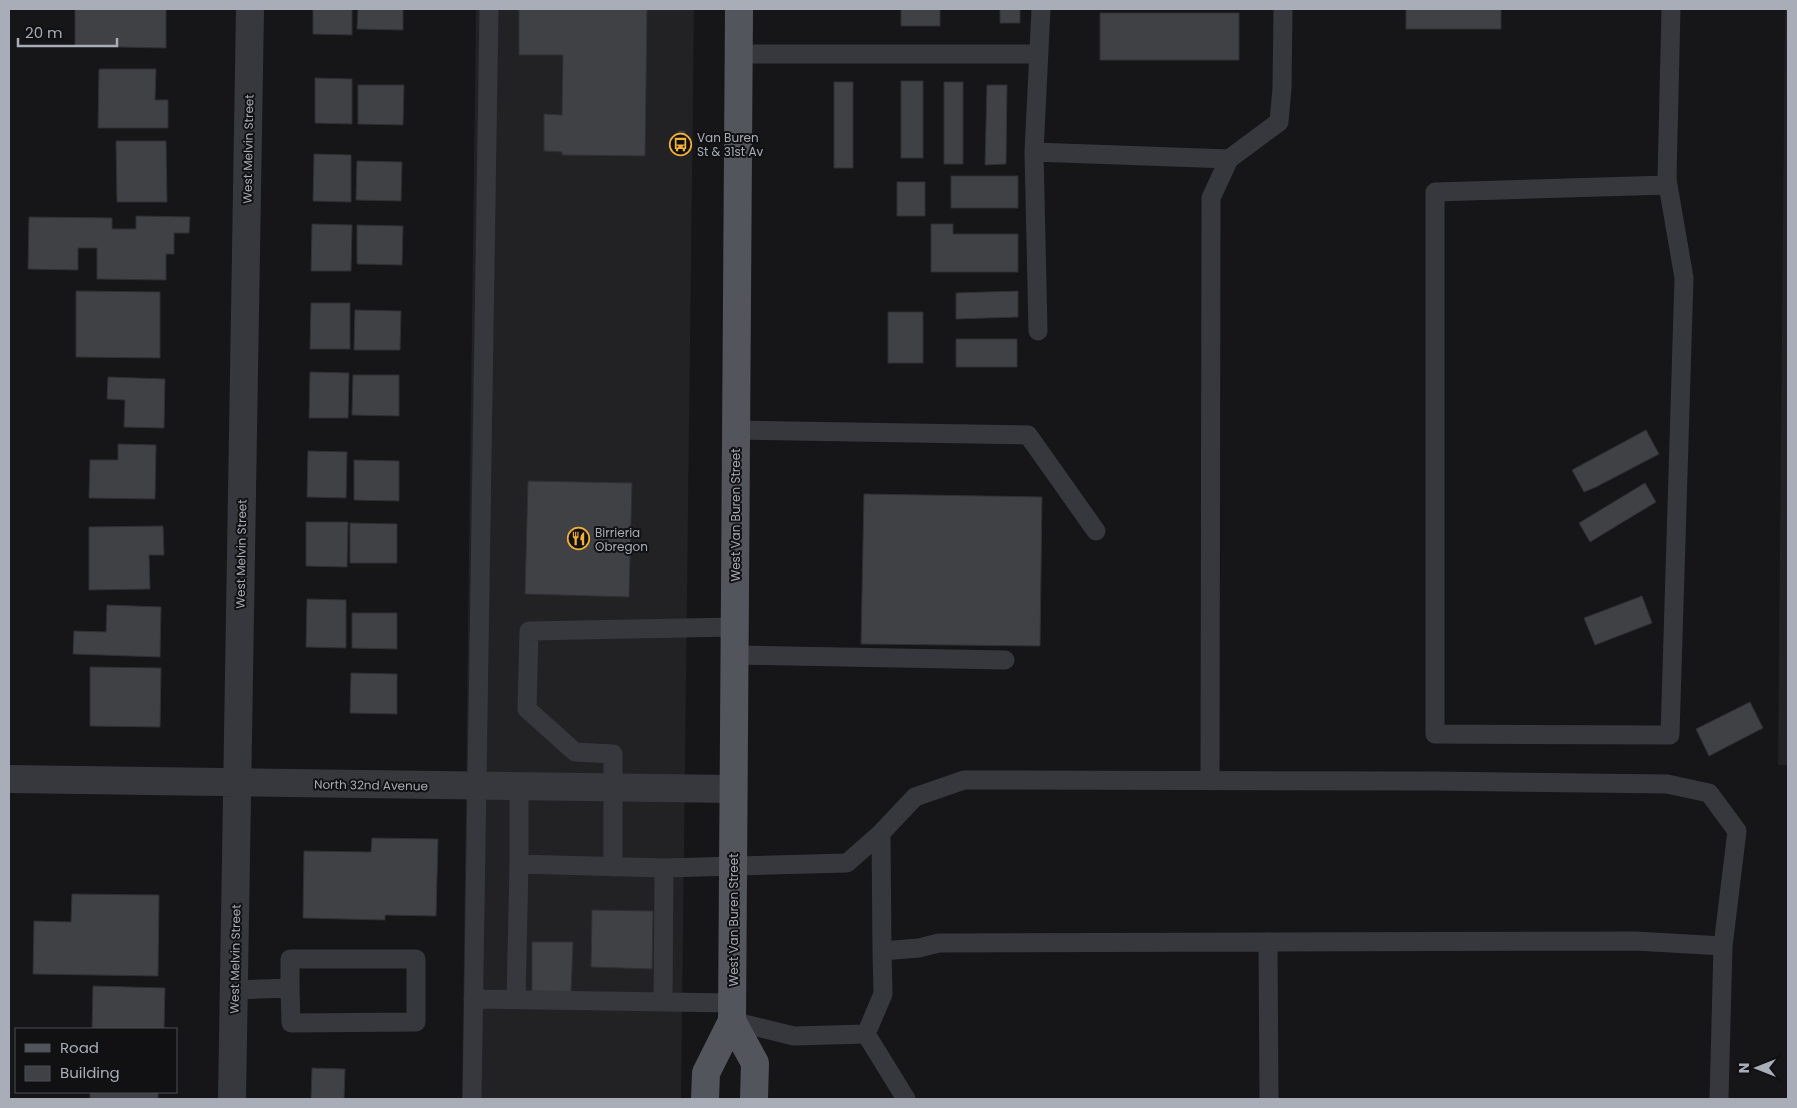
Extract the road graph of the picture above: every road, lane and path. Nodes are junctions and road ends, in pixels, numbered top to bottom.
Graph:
1 (250, 9) edge
2 (489, 9) edge
3 (739, 9) edge
4 (1041, 9) edge
5 (1283, 9) edge
6 (1671, 9) edge
7 (738, 54) junction
8 (1038, 54) junction
9 (1034, 152) junction
10 (1229, 159) junction
11 (1668, 185) junction
12 (1038, 331) dead end
13 (736, 430) junction
14 (1096, 531) dead end
15 (734, 627) junction
16 (734, 655) junction
17 (1005, 660) dead end
18 (9, 779) edge
19 (1210, 781) junction
20 (237, 783) junction
21 (478, 786) junction
22 (519, 787) junction
23 (613, 788) junction
24 (733, 789) junction
25 (881, 833) junction
26 (519, 864) junction
27 (613, 866) junction
28 (733, 866) junction
29 (664, 868) junction
30 (1268, 942) junction
31 (1723, 946) junction
32 (882, 951) junction
33 (290, 988) junction
34 (234, 990) junction
35 (473, 999) junction
36 (516, 1000) junction
37 (663, 1002) junction
38 (732, 1012) junction
39 (866, 1034) junction
40 (232, 1099) edge
41 (472, 1099) edge
42 (705, 1099) edge
43 (754, 1099) edge
44 (906, 1099) edge
45 (1270, 1099) edge
46 (1719, 1099) edge

1 - 20 street, West Melvin Street
2 - 21 lane
3 - 7 main road, West Van Buren Street
4 - 8 lane
5 - 10 lane
6 - 11 lane
7 - 8 lane
7 - 13 main road, West Van Buren Street
8 - 9 lane
9 - 10 lane
9 - 12 lane
10 - 19 lane
11 - 11 lane
13 - 14 lane
13 - 15 main road, West Van Buren Street
15 - 16 main road, West Van Buren Street
15 - 23 lane
16 - 17 lane
16 - 24 main road, West Van Buren Street
18 - 20 street, North 32nd Avenue
19 - 25 lane
19 - 31 lane
20 - 21 street, North 32nd Avenue
20 - 34 street, West Melvin Street
21 - 22 street, North 32nd Avenue
21 - 35 lane
22 - 23 street, North 32nd Avenue
22 - 26 lane
23 - 24 street, North 32nd Avenue
23 - 27 lane
24 - 28 main road, West Van Buren Street
25 - 28 lane
25 - 32 lane
26 - 27 lane
26 - 36 lane
27 - 29 lane
28 - 29 lane
28 - 38 main road, West Van Buren Street
29 - 37 lane
30 - 31 lane
30 - 32 lane
30 - 45 lane
31 - 46 lane
32 - 39 lane
33 - 33 lane
33 - 34 lane
34 - 40 street, West Melvin Street
35 - 36 lane
35 - 41 lane
36 - 37 lane
37 - 38 lane
38 - 39 lane
38 - 42 main road, West Van Buren Street
38 - 43 main road, West Van Buren Street
39 - 44 lane

